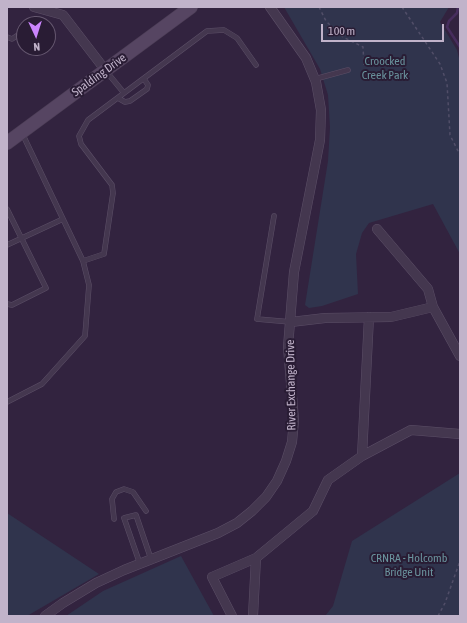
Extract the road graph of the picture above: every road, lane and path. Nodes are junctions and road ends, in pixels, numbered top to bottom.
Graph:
1 (34, 7) edge
2 (191, 7) edge
3 (270, 7) edge
4 (319, 7) edge
5 (402, 7) edge
6 (16, 36) edge
7 (7, 37) edge
8 (256, 65) dead end
9 (364, 65) dead end
10 (348, 70) dead end
11 (106, 71) junction
12 (144, 79) junction
13 (315, 79) junction
14 (124, 93) junction
15 (118, 98) junction
16 (22, 132) junction
17 (7, 143) edge
18 (460, 155) edge
19 (7, 209) edge
20 (274, 216) dead end
21 (63, 219) junction
22 (377, 229) dead end
23 (21, 239) junction
24 (7, 245) edge
25 (83, 261) junction
26 (7, 304) edge
27 (433, 308) junction
28 (369, 317) junction
29 (291, 322) junction
30 (460, 356) edge
31 (7, 402) edge
32 (460, 434) edge
33 (362, 456) junction
34 (146, 511) dead end
35 (114, 520) dead end
36 (256, 558) junction
37 (150, 560) junction
38 (460, 561) edge
39 (140, 564) junction
40 (45, 616) edge
41 (232, 616) edge
42 (253, 616) edge
43 (438, 616) edge

1 - 11 street
2 - 11 main road, Spalding Drive
3 - 13 street, River Exchange Drive
4 - 9 path
5 - 18 path
6 - 7 lane
8 - 12 lane
10 - 13 lane
11 - 14 lane
11 - 16 main road, Spalding Drive
12 - 14 lane
12 - 15 lane
13 - 29 street, River Exchange Drive
14 - 15 lane
15 - 25 lane
16 - 17 main road, Spalding Drive
16 - 21 lane
19 - 23 lane
20 - 29 lane
21 - 23 lane
21 - 25 lane
22 - 27 street
23 - 24 lane
23 - 26 lane
25 - 31 lane
27 - 28 street
27 - 30 street
28 - 29 street
28 - 33 street
29 - 37 street, River Exchange Drive
32 - 33 street
33 - 36 street
34 - 35 lane
36 - 41 street
36 - 42 street
37 - 39 street, River Exchange Drive
37 - 39 lane
38 - 43 path
39 - 40 street, River Exchange Drive

